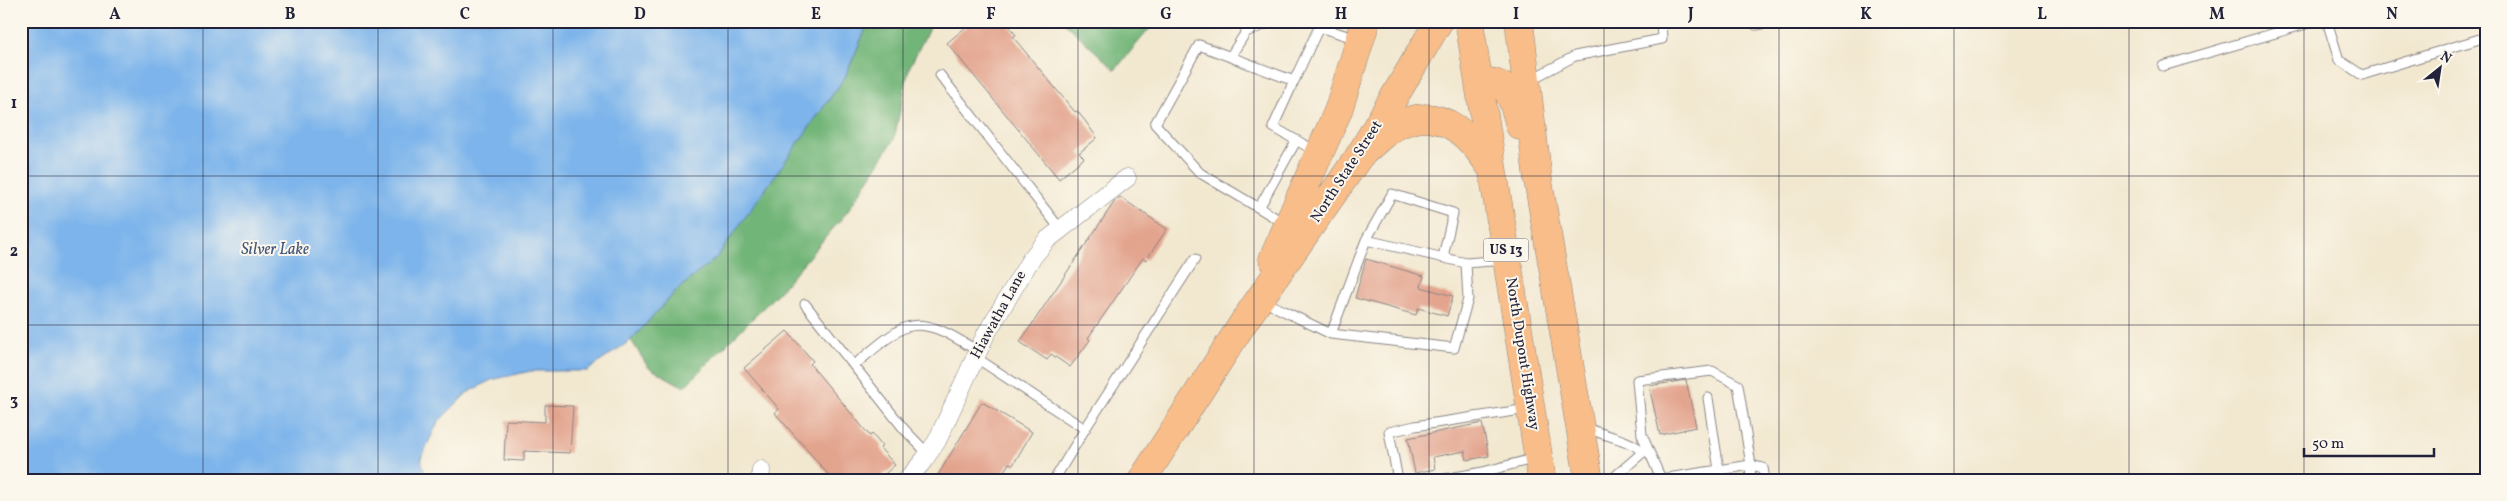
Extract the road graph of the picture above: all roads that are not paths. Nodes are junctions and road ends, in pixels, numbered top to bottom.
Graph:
1 (1274, 21) edge
2 (1439, 21) edge
3 (1469, 21) edge
4 (1660, 21) edge
5 (1781, 21) edge
6 (2316, 21) edge
7 (2327, 21) edge
8 (1520, 23) edge
9 (1320, 24) edge
10 (1756, 25) dead end
11 (1363, 28) edge
12 (2486, 37) edge
13 (1230, 57) junction
14 (2163, 66) dead end
15 (940, 75) dead end
16 (1294, 81) junction
17 (1479, 81) junction
18 (1527, 82) junction
19 (1296, 140) junction
20 (1319, 154) junction
21 (1360, 155) junction
22 (1493, 171) junction
23 (1127, 178) dead end
24 (1538, 180) junction
25 (1259, 208) junction
26 (1288, 225) junction
27 (1061, 230) junction
28 (1366, 240) junction
29 (1442, 257) junction
30 (1195, 259) dead end
31 (1507, 260) junction
32 (1466, 263) junction
33 (805, 304) dead end
34 (1253, 308) junction
35 (1331, 334) junction
36 (976, 354) junction
37 (854, 365) junction
38 (1708, 398) dead end
39 (1530, 408) junction
40 (1579, 424) junction
41 (1085, 429) junction
42 (1646, 452) junction
43 (928, 454) junction
44 (1751, 465) junction
45 (1540, 468) edge
46 (1719, 470) junction
47 (1661, 479) edge
48 (907, 480) edge
49 (1054, 480) edge
50 (1142, 480) edge
51 (1398, 480) edge
52 (1439, 480) edge
53 (1589, 480) edge
54 (1610, 480) edge
55 (1750, 480) edge
56 (1765, 480) edge

1 - 13 lane
2 - 21 main road, North State Street
3 - 17 main road, North Dupont Highway / US 13
4 - 18 lane
5 - 10 lane
6 - 14 lane
7 - 12 lane
8 - 18 main road, US 13
9 - 11 lane
9 - 16 lane
11 - 20 main road, North State Street
13 - 16 lane
13 - 25 lane
15 - 27 lane
16 - 19 lane
17 - 22 main road, North Dupont Highway / US 13
17 - 24 main road
18 - 24 main road, US 13
19 - 20 lane
19 - 25 lane
20 - 26 main road, North State Street
21 - 22 main road
21 - 34 main road, North State Street
22 - 31 main road, North Dupont Highway / US 13
23 - 27 street, Hiawatha Lane
24 - 40 main road, US 13
25 - 26 lane
26 - 34 main road, North State Street
27 - 36 street, Hiawatha Lane
28 - 29 lane
28 - 29 lane
28 - 35 lane
29 - 32 lane
30 - 41 lane
31 - 32 lane
31 - 39 main road, North Dupont Highway / US 13
32 - 35 lane
33 - 37 lane
34 - 35 lane
34 - 50 main road, North State Street
36 - 37 lane
36 - 41 lane
36 - 43 street, Hiawatha Lane
37 - 43 lane
38 - 46 lane
39 - 45 main road, North Dupont Highway / US 13
39 - 51 lane
40 - 42 lane
40 - 53 main road, US 13
41 - 49 lane
42 - 44 lane
42 - 47 lane
42 - 54 lane
43 - 48 street, Hiawatha Lane
44 - 46 lane
44 - 55 lane
44 - 56 lane
45 - 52 lane
46 - 47 lane

